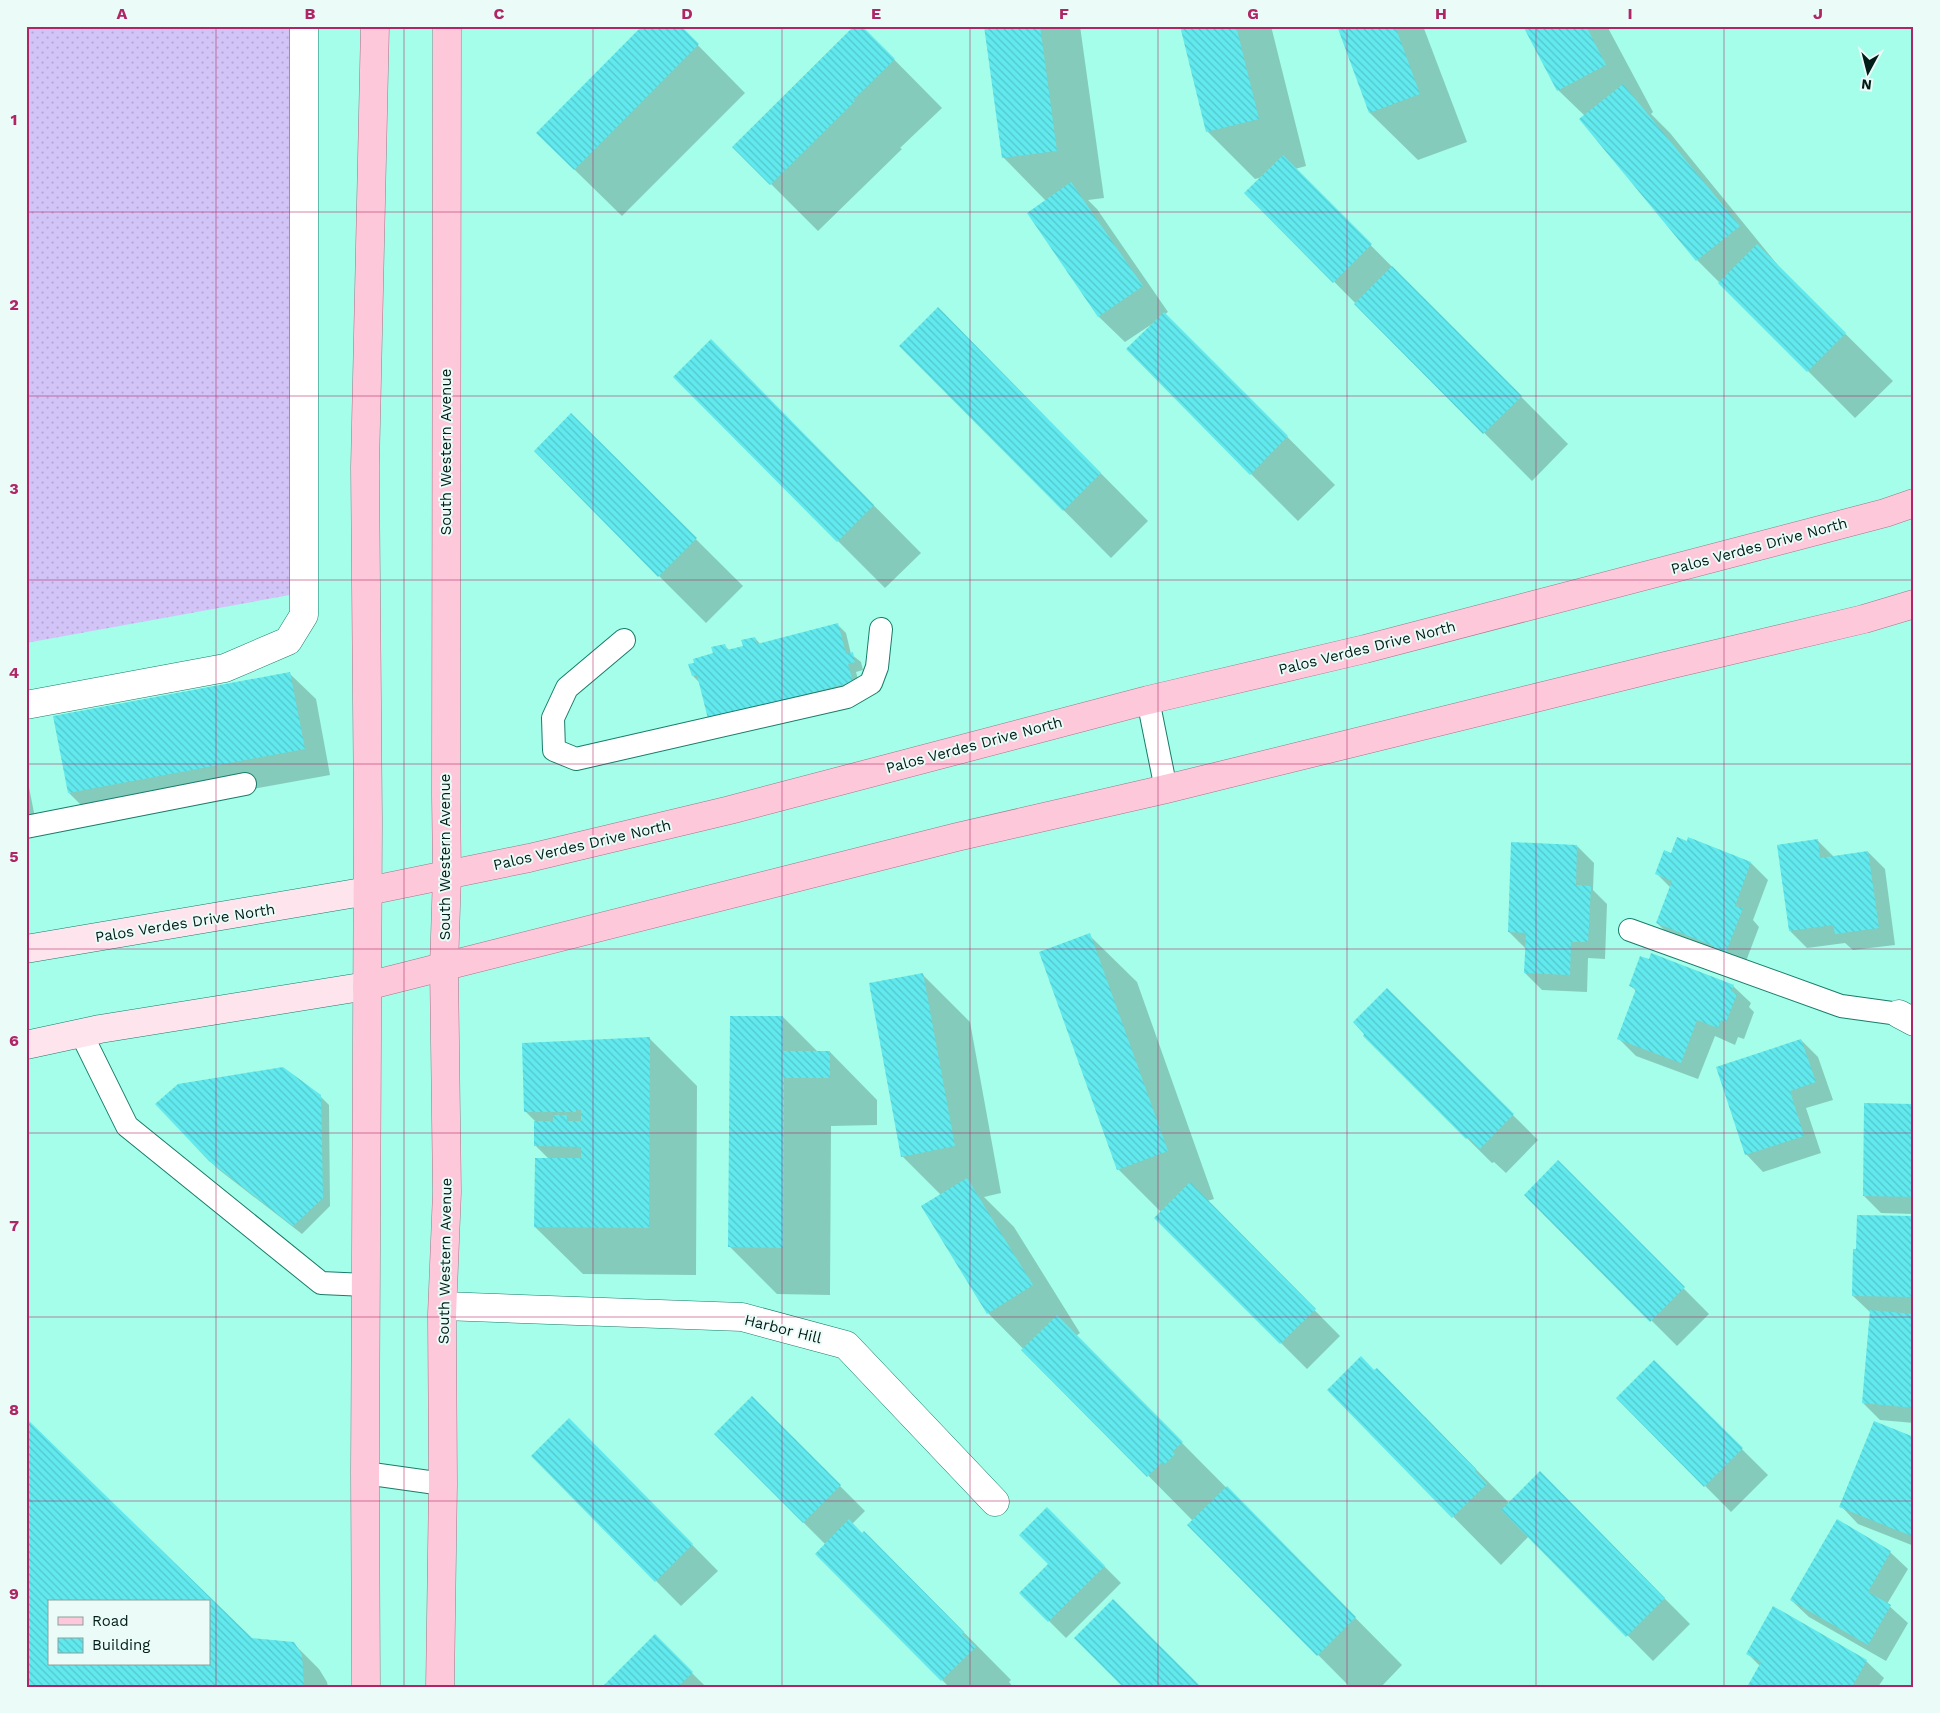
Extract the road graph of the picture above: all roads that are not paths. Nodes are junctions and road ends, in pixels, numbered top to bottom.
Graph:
1 (304, 26) edge
2 (375, 26) edge
3 (447, 26) edge
4 (1914, 503) edge
5 (1914, 604) edge
6 (881, 630) dead end
7 (624, 640) dead end
8 (1148, 700) junction
9 (26, 706) edge
10 (245, 784) dead end
11 (1166, 789) junction
12 (26, 827) edge
13 (447, 875) junction
14 (368, 891) junction
15 (1630, 930) dead end
16 (26, 949) edge
17 (444, 967) junction
18 (367, 986) junction
19 (1906, 1018) edge
20 (81, 1033) junction
21 (26, 1045) edge
22 (366, 1285) junction
23 (443, 1306) junction
24 (365, 1473) junction
25 (443, 1484) junction
26 (995, 1502) dead end
27 (366, 1687) edge
28 (440, 1687) edge

1 - 9 street
2 - 14 main road
3 - 13 main road, South Western Avenue
4 - 8 main road, Palos Verdes Drive North
5 - 11 main road
6 - 7 lane
8 - 11 lane
8 - 13 main road, Palos Verdes Drive North
10 - 12 lane
11 - 17 main road
13 - 14 main road, Palos Verdes Drive North
13 - 17 main road, South Western Avenue
14 - 16 main road, Palos Verdes Drive North
14 - 18 main road
15 - 19 lane
17 - 18 main road
17 - 23 main road, South Western Avenue
18 - 20 main road
18 - 22 main road
20 - 21 main road
20 - 22 lane
22 - 24 main road
23 - 25 main road, South Western Avenue
23 - 26 street, Harbor Hill
24 - 25 lane
24 - 27 main road
25 - 28 main road, South Western Avenue

